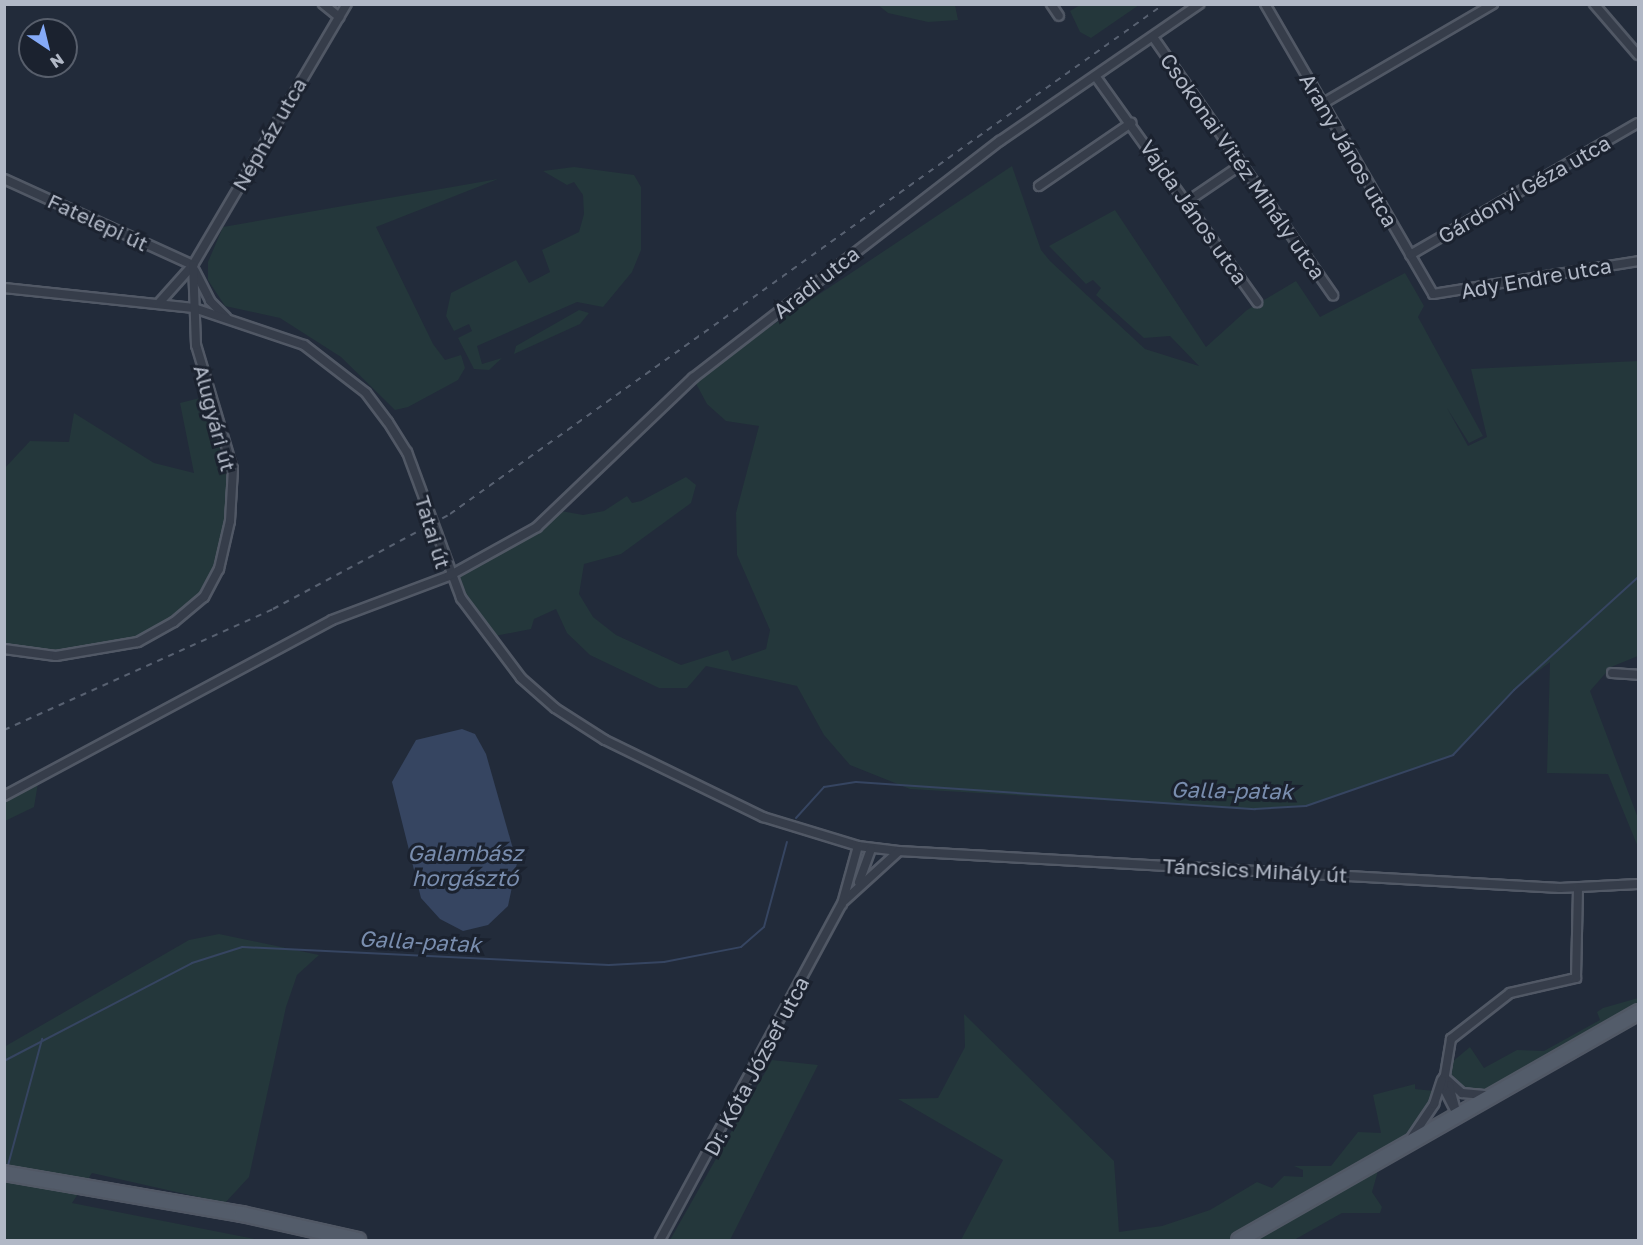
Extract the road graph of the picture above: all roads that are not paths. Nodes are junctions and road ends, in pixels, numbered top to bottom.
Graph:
1 (323, 4) edge
2 (347, 4) edge
3 (1052, 4) edge
4 (1199, 4) edge
5 (1265, 4) edge
6 (1493, 4) edge
7 (1594, 4) edge
8 (1059, 16) dead end
9 (339, 17) junction
10 (1153, 37) junction
11 (1638, 56) edge
12 (1096, 77) junction
13 (1322, 104) junction
14 (1131, 123) junction
15 (1638, 123) edge
16 (1241, 165) junction
17 (4, 179) edge
18 (1039, 186) dead end
19 (1188, 201) junction
20 (1410, 255) junction
21 (1638, 261) edge
22 (193, 265) junction
23 (4, 288) edge
24 (1433, 294) joint
25 (1333, 295) dead end
26 (1257, 302) dead end
27 (159, 303) junction
28 (194, 308) junction
29 (227, 318) junction
30 (449, 576) junction
31 (4, 650) edge
32 (1612, 673) dead end
33 (1638, 675) edge
34 (4, 796) edge
35 (858, 846) junction
36 (871, 849) junction
37 (899, 851) junction
38 (1638, 884) edge
39 (1578, 888) junction
40 (854, 891) junction
41 (842, 904) junction
42 (1638, 1012) edge
43 (1443, 1077) junction
44 (1490, 1094) junction
45 (1456, 1112) junction
46 (1408, 1141) junction
47 (9, 1173) edge
48 (358, 1240) edge
49 (662, 1240) edge
50 (1239, 1240) edge

1 - 9 street
2 - 9 street, Népház utca
3 - 8 street
4 - 10 street, Aradi utca
5 - 13 street, Arany János utca
6 - 13 street
7 - 11 street
9 - 22 street, Népház utca
10 - 12 street, Aradi utca
10 - 16 street, Csokonai Vitéz Mihály utca
12 - 14 street, Vajda János utca
12 - 30 street, Aradi utca
13 - 20 street, Arany János utca
14 - 18 street, Vajda János utca
14 - 19 street, Vajda János utca
15 - 20 street, Gárdonyi Géza utca
16 - 19 street
16 - 25 street, Csokonai Vitéz Mihály utca
17 - 22 street, Fatelepi út
19 - 26 street, Vajda János utca
20 - 24 street, Arany János utca
21 - 24 street, Ady Endre utca
22 - 27 street, Népház utca
22 - 28 street
22 - 29 street
23 - 27 street, Tatai út
27 - 28 street, Tatai út
28 - 29 street, Tatai út
28 - 31 street, Alugyári út
29 - 30 street, Tatai út
30 - 34 street, Tatai út
30 - 35 street, Táncsics Mihály út
32 - 33 street
35 - 36 street, Táncsics Mihály út
35 - 41 street, Dr. Kóta József utca
36 - 37 street, Táncsics Mihály út
36 - 40 street, Dr. Kóta József utca
37 - 39 street, Táncsics Mihály út
37 - 40 street, Dr. Kóta József utca
38 - 39 street, Táncsics Mihály út
39 - 43 street
40 - 41 street, Dr. Kóta József utca
41 - 49 street, Dr. Kóta József utca
42 - 44 main road
43 - 44 street
43 - 45 street
43 - 46 street
44 - 45 main road
45 - 46 main road
46 - 50 main road
47 - 48 main road

